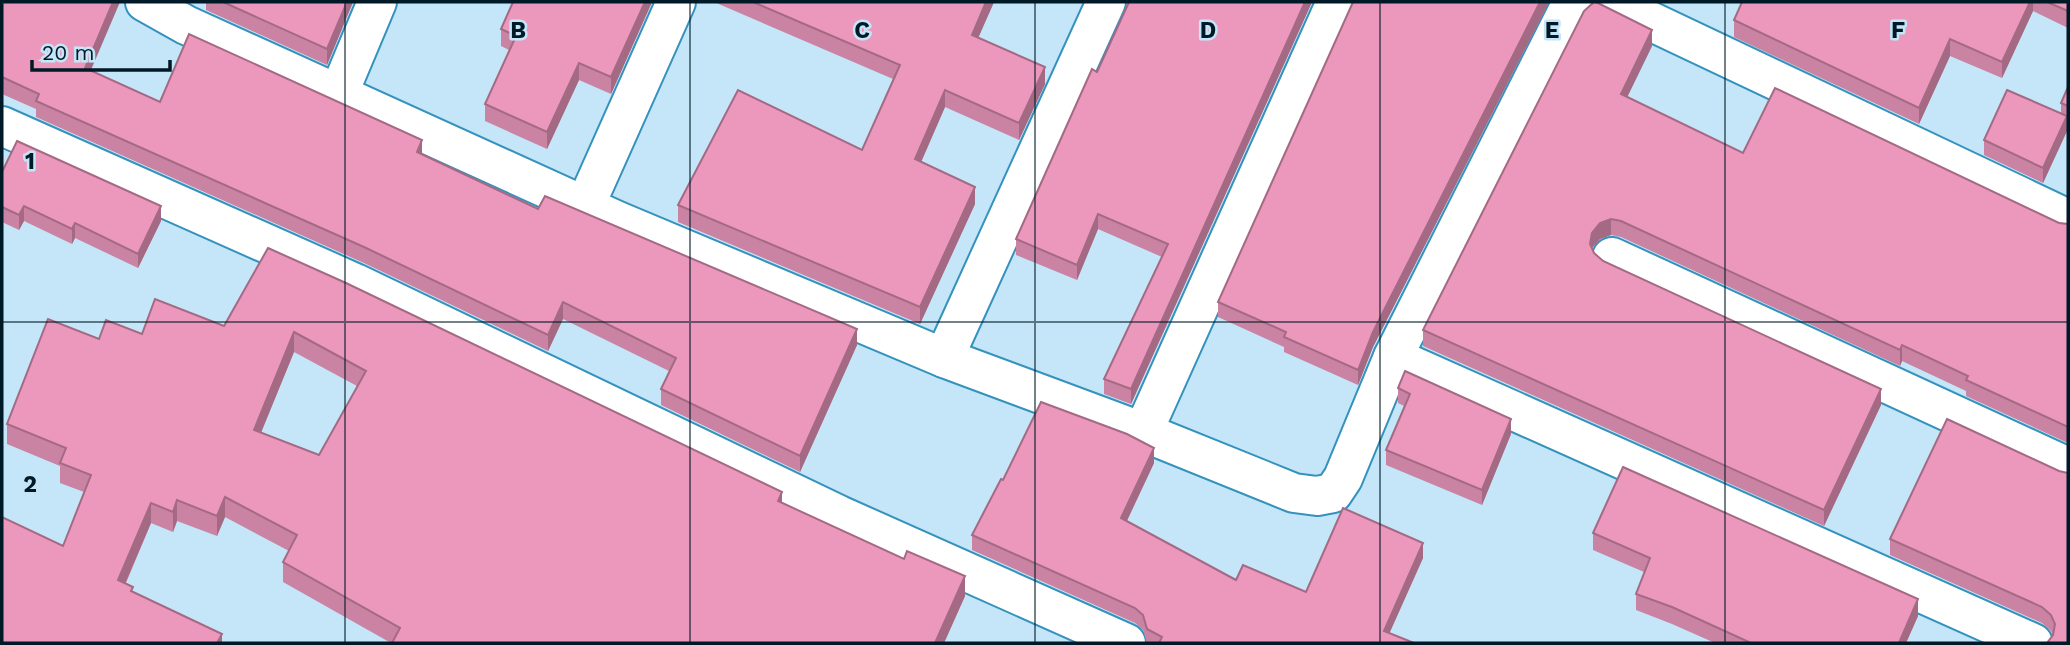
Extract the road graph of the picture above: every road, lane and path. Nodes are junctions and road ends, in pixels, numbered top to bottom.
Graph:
1 (145, 2) edge
2 (377, 2) edge
3 (676, 2) edge
4 (1106, 2) edge
5 (1336, 2) edge
6 (1579, 2) edge
7 (1610, 2) edge
8 (191, 13) edge
9 (338, 95) junction
10 (2, 126) edge
11 (585, 206) junction
12 (2068, 219) edge
13 (1612, 257) dead end
14 (1393, 357) junction
15 (944, 358) junction
16 (1143, 432) junction
17 (2068, 467) edge
18 (1126, 643) edge
19 (2033, 643) edge

1 - 8 street
2 - 9 street
3 - 11 street
4 - 15 street
5 - 16 street
6 - 14 street
7 - 12 street
8 - 9 street
9 - 11 street
10 - 18 street
11 - 15 street
13 - 17 street
14 - 16 street
14 - 19 street
15 - 16 street

